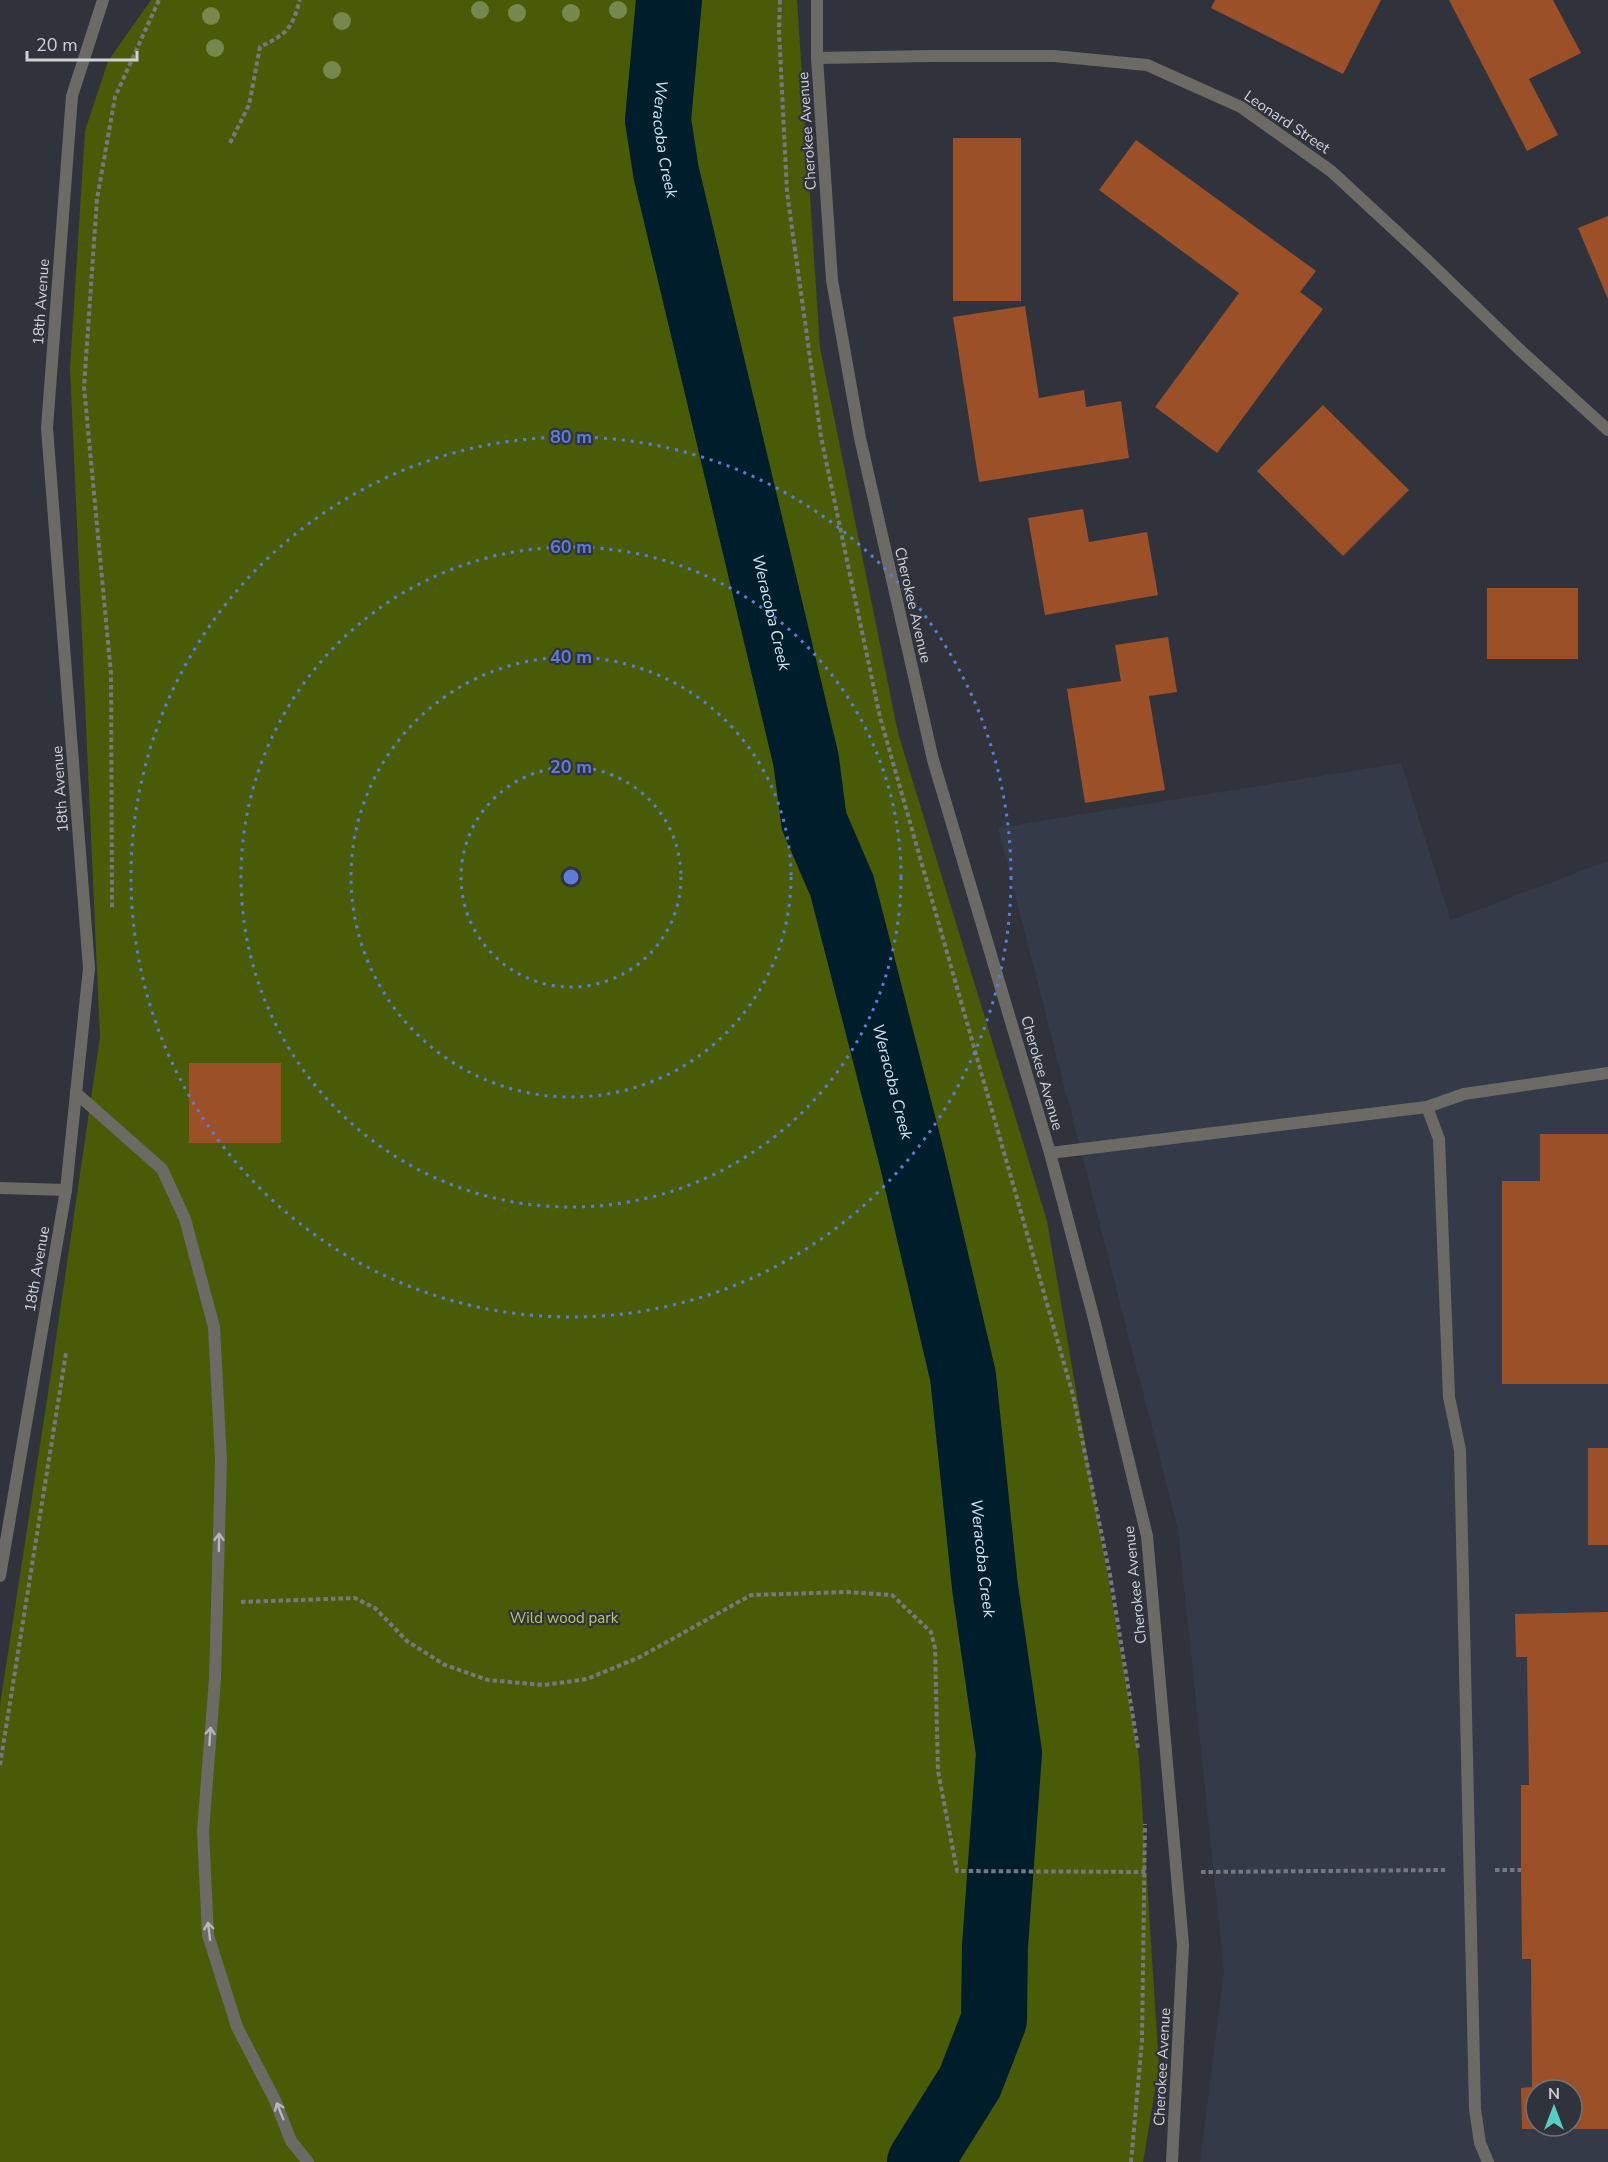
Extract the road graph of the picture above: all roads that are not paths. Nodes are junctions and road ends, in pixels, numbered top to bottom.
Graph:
1 (103, 0) edge
2 (818, 0) edge
3 (817, 58) junction
4 (1608, 430) edge
5 (1608, 1073) edge
6 (76, 1093) junction
7 (1427, 1107) junction
8 (1050, 1153) junction
9 (0, 1188) edge
10 (66, 1190) junction
11 (0, 1576) edge
12 (308, 2162) edge
13 (1172, 2162) edge
14 (1488, 2162) edge

1 - 6 street, 18th Avenue
2 - 3 street, Cherokee Avenue
3 - 4 street, Leonard Street
3 - 8 street, Cherokee Avenue
5 - 7 street
6 - 10 street, 18th Avenue
12 -> 6 street
7 - 8 street
7 - 14 street
8 - 13 street, Cherokee Avenue
9 - 10 street
10 - 11 street, 18th Avenue

